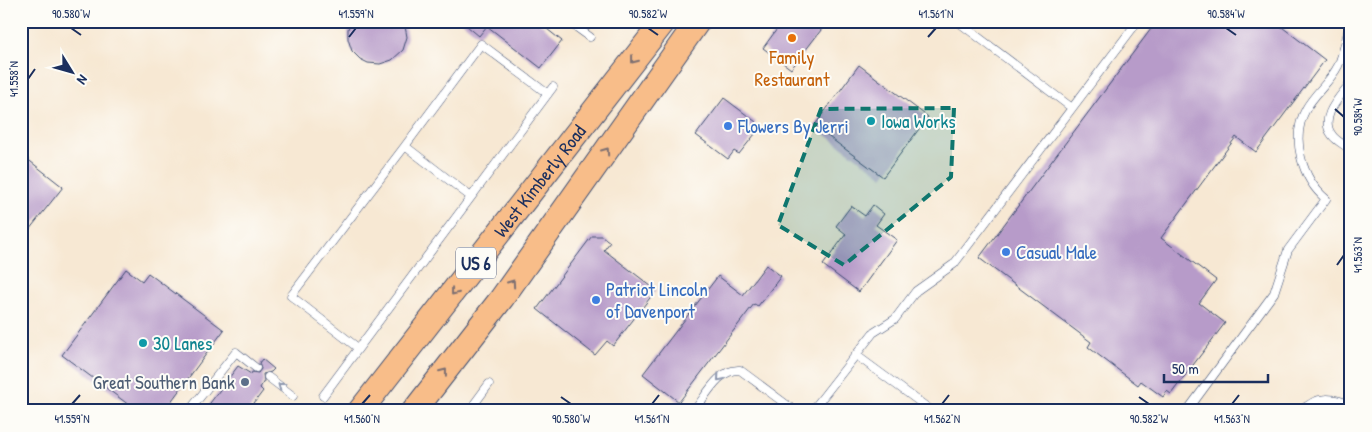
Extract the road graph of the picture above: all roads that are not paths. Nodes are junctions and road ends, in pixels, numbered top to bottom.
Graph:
1 (568, 21) edge
2 (664, 21) edge
3 (698, 21) edge
4 (957, 21) edge
5 (1138, 21) edge
6 (1351, 22) edge
7 (590, 37) dead end
8 (1351, 82) edge
9 (1072, 108) junction
10 (405, 146) junction
11 (1351, 150) edge
12 (471, 197) junction
13 (358, 348) junction
14 (856, 355) junction
15 (256, 368) dead end
16 (268, 377) dead end
17 (489, 384) dead end
18 (293, 396) dead end
19 (323, 396) dead end
20 (1351, 405) edge
21 (189, 411) edge
22 (360, 411) edge
23 (414, 411) edge
24 (470, 411) edge
25 (694, 411) edge
26 (795, 411) edge
27 (812, 411) edge
28 (932, 411) edge
29 (1187, 411) edge
30 (1302, 411) edge

1 - 7 lane
2 -> 22 main road, West Kimberly Road / US 6
23 -> 3 main road, West Kimberly Road / US 6
4 - 9 lane
5 - 9 lane
6 - 29 lane
8 - 11 lane
9 - 14 lane
10 - 12 lane
10 - 12 lane
10 - 13 lane
12 - 13 lane
13 - 19 lane
14 - 27 lane
14 - 28 lane
15 - 21 lane
18 -> 16 lane
17 - 24 lane
20 - 30 lane
26 -> 25 lane

